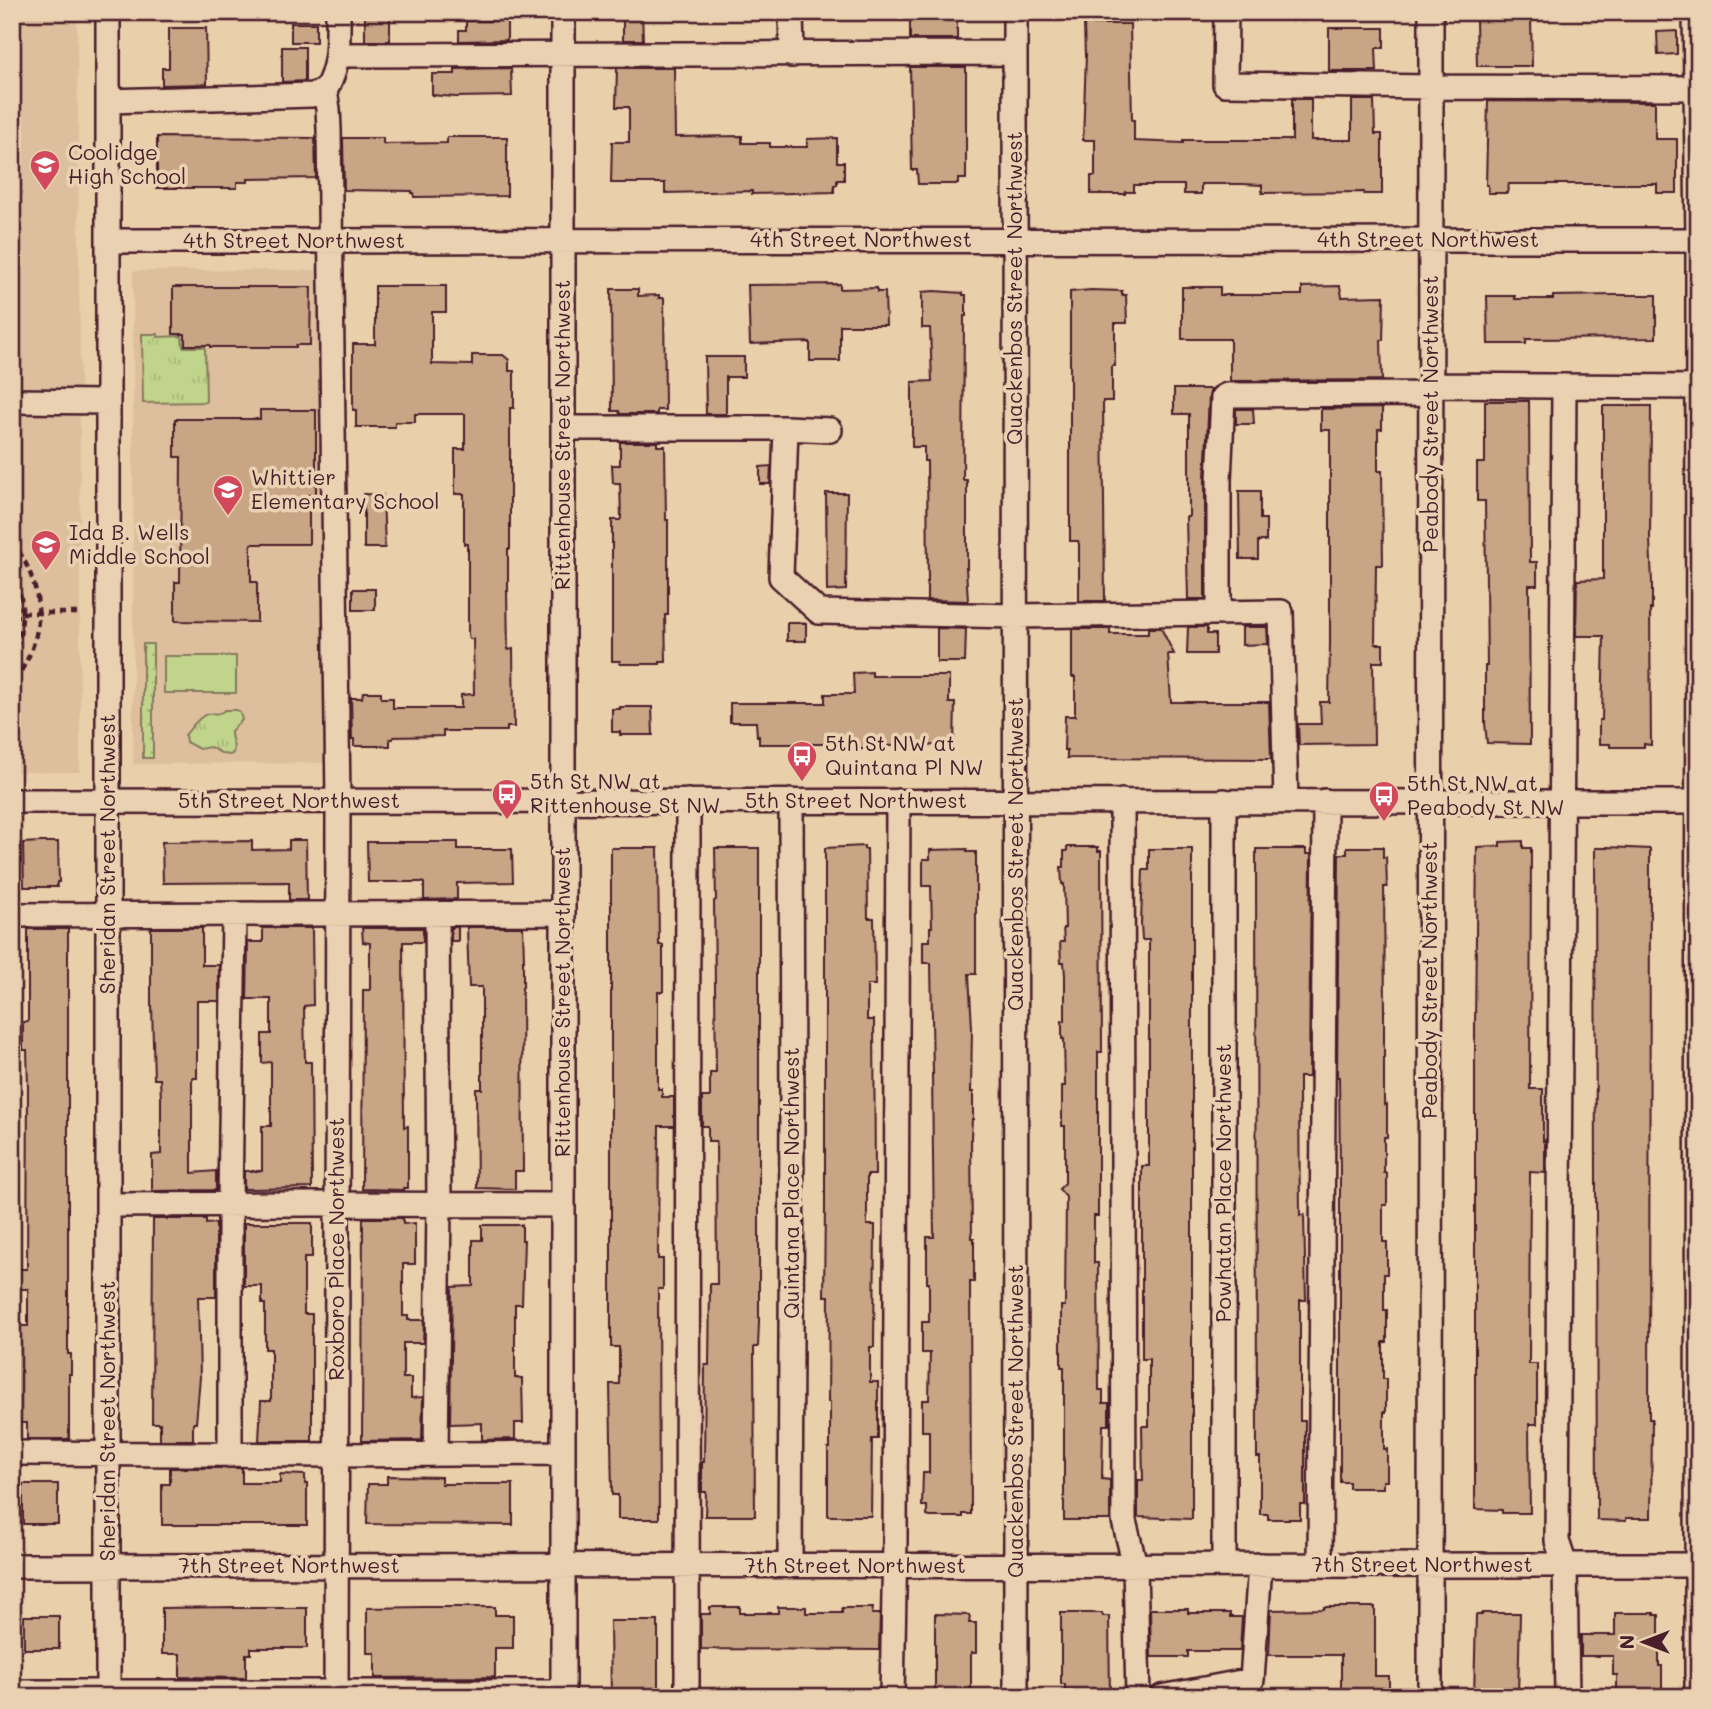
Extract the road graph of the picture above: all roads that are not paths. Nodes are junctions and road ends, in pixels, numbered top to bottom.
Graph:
1 (108, 12) edge
2 (338, 12) edge
3 (563, 12) edge
4 (791, 12) edge
5 (1015, 12) edge
6 (1226, 12) edge
7 (1431, 12) edge
8 (1695, 12) edge
9 (1015, 53) junction
10 (338, 55) junction
11 (563, 55) junction
12 (792, 55) junction
13 (1431, 87) junction
14 (1697, 90) edge
15 (325, 91) junction
16 (108, 102) junction
17 (564, 240) junction
18 (1016, 240) junction
19 (1431, 240) junction
20 (1698, 240) edge
21 (108, 241) junction
22 (330, 241) junction
23 (1564, 386) junction
24 (1698, 387) edge
25 (1431, 390) junction
26 (12, 401) edge
27 (108, 402) junction
28 (564, 428) junction
29 (786, 428) junction
30 (830, 430) dead end
31 (1219, 613) junction
32 (1016, 615) junction
33 (12, 801) edge
34 (108, 801) junction
35 (338, 801) junction
36 (564, 801) junction
37 (688, 801) junction
38 (791, 801) junction
39 (898, 801) junction
40 (1016, 801) junction
41 (1122, 802) junction
42 (1224, 802) junction
43 (1286, 802) junction
44 (1325, 802) junction
45 (1430, 802) junction
46 (1560, 802) junction
47 (1698, 802) edge
48 (437, 914) junction
49 (564, 914) junction
50 (12, 915) edge
51 (108, 915) junction
52 (234, 915) junction
53 (338, 915) junction
54 (337, 1203) junction
55 (230, 1204) junction
56 (439, 1204) junction
57 (108, 1205) junction
58 (564, 1205) junction
59 (1698, 1419) edge
60 (12, 1453) edge
61 (564, 1453) junction
62 (436, 1454) junction
63 (108, 1455) junction
64 (230, 1455) junction
65 (337, 1455) junction
66 (790, 1565) junction
67 (895, 1565) junction
68 (1135, 1565) junction
69 (1224, 1565) junction
70 (1261, 1565) junction
71 (1320, 1565) junction
72 (1566, 1565) junction
73 (1698, 1565) edge
74 (12, 1566) edge
75 (108, 1566) junction
76 (337, 1566) junction
77 (564, 1566) junction
78 (688, 1566) junction
79 (1016, 1566) junction
80 (1430, 1566) junction
81 (12, 1692) edge
82 (108, 1694) edge
83 (230, 1694) edge
84 (336, 1694) edge
85 (436, 1694) edge
86 (564, 1694) edge
87 (687, 1697) edge
88 (892, 1697) edge
89 (1016, 1697) edge
90 (1138, 1697) edge
91 (1162, 1697) edge
92 (1430, 1697) edge
93 (1567, 1697) edge
94 (1698, 1697) edge

1 - 16 street, Sheridan Street Northwest
2 - 10 street
3 - 11 street, Rittenhouse Street Northwest
4 - 12 street
5 - 9 street, Quackenbos Street Northwest
6 - 13 street
7 - 13 street, Peabody Street Northwest
8 - 14 street
9 - 12 street
9 - 18 street, Quackenbos Street Northwest
10 - 11 street
10 - 15 street
11 - 12 street
11 - 17 street, Rittenhouse Street Northwest
13 - 14 street
13 - 19 street, Peabody Street Northwest
14 - 20 street
15 - 16 street
15 - 22 street, Roxboro Place Northwest
16 - 21 street, Sheridan Street Northwest
17 - 18 street, 4th Street Northwest
17 - 22 street, 4th Street Northwest
17 - 28 street, Rittenhouse Street Northwest
18 - 19 street, 4th Street Northwest
18 - 32 street, Quackenbos Street Northwest
19 - 20 street, 4th Street Northwest
19 - 25 street, Peabody Street Northwest
20 - 24 street
21 - 22 street, 4th Street Northwest
21 - 27 street, Sheridan Street Northwest
22 - 35 street, Roxboro Place Northwest
23 - 24 street
23 - 25 street
23 - 46 street
24 - 47 street
25 - 31 street
25 - 45 street, Peabody Street Northwest
26 - 27 street
27 - 34 street, Sheridan Street Northwest
28 - 29 street
28 - 36 street, Rittenhouse Street Northwest
29 - 30 street
29 - 32 street
31 - 32 street
31 - 43 street
32 - 40 street, Quackenbos Street Northwest
33 - 34 street, 5th Street Northwest
34 - 35 street, 5th Street Northwest
34 - 51 street, Sheridan Street Northwest
35 - 36 street, 5th Street Northwest
35 - 53 street, Roxboro Place Northwest
36 - 37 street, 5th Street Northwest
36 - 49 street, Rittenhouse Street Northwest
37 - 38 street, 5th Street Northwest
37 - 78 street
38 - 39 street, 5th Street Northwest
38 - 66 street, Quintana Place Northwest
39 - 40 street, 5th Street Northwest
39 - 67 street
40 - 41 street, 5th Street Northwest
40 - 79 street, Quackenbos Street Northwest
41 - 42 street, 5th Street Northwest
41 - 68 street
42 - 43 street, 5th Street Northwest
42 - 69 street, Powhatan Place Northwest
43 - 44 street, 5th Street Northwest
44 - 45 street, 5th Street Northwest
44 - 71 street
45 - 46 street, 5th Street Northwest
45 - 80 street, Peabody Street Northwest
46 - 47 street, 5th Street Northwest
46 - 72 street
47 - 59 street
48 - 49 street
48 - 53 street
48 - 56 street
49 - 58 street, Rittenhouse Street Northwest
50 - 51 street
51 - 52 street
51 - 57 street, Sheridan Street Northwest
52 - 53 street
52 - 55 street
53 - 54 street, Roxboro Place Northwest
54 - 55 street
54 - 56 street
54 - 65 street, Roxboro Place Northwest
55 - 57 street
55 - 64 street
56 - 58 street
56 - 62 street
57 - 63 street, Sheridan Street Northwest
58 - 61 street, Rittenhouse Street Northwest
59 - 73 street
60 - 63 street
61 - 62 street
61 - 77 street, Rittenhouse Street Northwest
62 - 65 street
63 - 64 street
63 - 75 street, Sheridan Street Northwest
64 - 65 street
65 - 76 street, Roxboro Place Northwest
66 - 67 street, 7th Street Northwest
66 - 78 street, 7th Street Northwest
67 - 79 street, 7th Street Northwest
67 - 88 street
68 - 69 street, 7th Street Northwest
68 - 79 street, 7th Street Northwest
68 - 90 street
69 - 70 street, 7th Street Northwest
70 - 71 street, 7th Street Northwest
70 - 91 street
71 - 80 street, 7th Street Northwest
72 - 73 street, 7th Street Northwest
72 - 80 street, 7th Street Northwest
72 - 93 street
73 - 94 street
74 - 75 street, 7th Street Northwest
75 - 76 street, 7th Street Northwest
75 - 82 street, Sheridan Street Northwest
76 - 77 street, 7th Street Northwest
76 - 84 street, Roxboro Place Northwest
77 - 78 street, 7th Street Northwest
77 - 86 street, Rittenhouse Street Northwest
78 - 87 street
79 - 89 street, Quackenbos Street Northwest
80 - 92 street, Peabody Street Northwest
81 - 82 street
82 - 83 street
83 - 84 street
84 - 85 street
85 - 86 street

